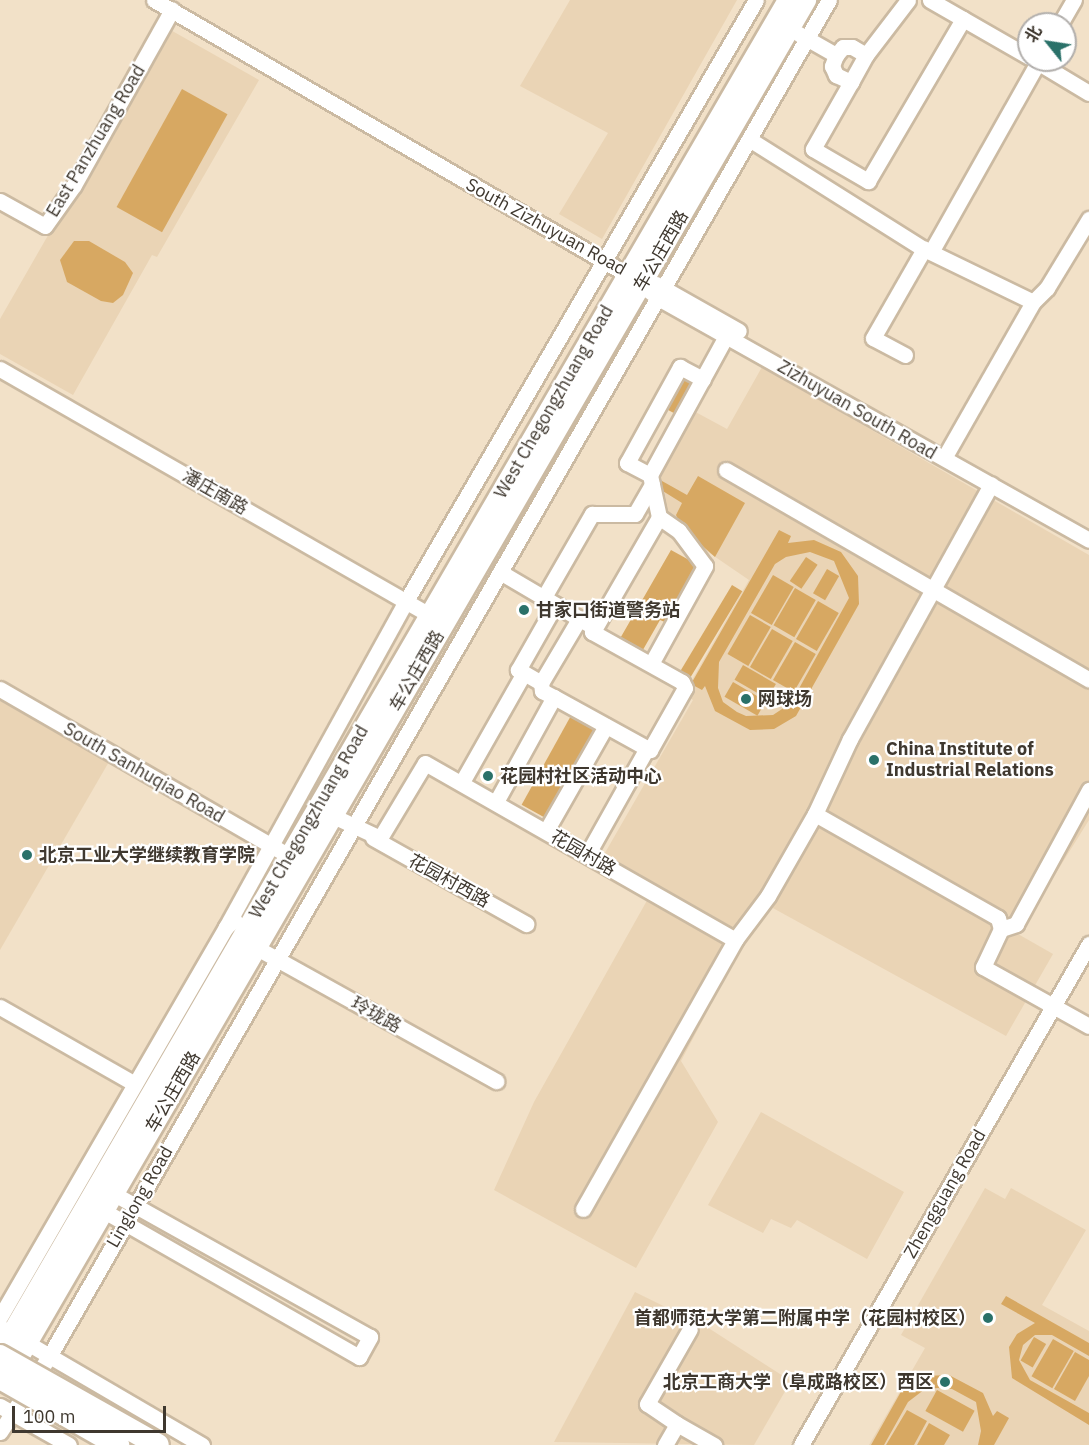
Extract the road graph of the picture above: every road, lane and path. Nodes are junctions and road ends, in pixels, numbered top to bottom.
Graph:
1 (154, 0) edge
2 (756, 0) edge
3 (788, 0) edge
4 (806, 0) edge
5 (829, 0) edge
6 (908, 0) edge
7 (930, 0) edge
8 (172, 10) junction
9 (963, 19) junction
10 (783, 25) junction
11 (807, 39) junction
12 (1017, 50) edge
13 (836, 55) junction
14 (866, 55) junction
15 (1028, 72) edge
16 (1055, 72) edge
17 (851, 82) junction
18 (1089, 93) edge
19 (749, 139) junction
20 (0, 201) edge
21 (1088, 225) edge
22 (928, 250) junction
23 (604, 261) junction
24 (638, 280) junction
25 (660, 293) junction
26 (1033, 302) junction
27 (726, 336) junction
28 (905, 355) dead end
29 (0, 369) edge
30 (703, 379) junction
31 (948, 451) junction
32 (726, 470) dead end
33 (651, 480) junction
34 (995, 487) junction
35 (659, 517) junction
36 (1089, 540) edge
37 (500, 572) junction
38 (934, 590) junction
39 (406, 601) junction
40 (550, 601) junction
41 (430, 615) junction
42 (579, 619) junction
43 (595, 628) junction
44 (651, 664) junction
45 (524, 674) junction
46 (1089, 680) edge
47 (541, 683) junction
48 (0, 690) edge
49 (554, 697) junction
50 (606, 726) junction
51 (647, 748) junction
52 (462, 782) junction
53 (1089, 790) edge
54 (496, 802) junction
55 (815, 814) junction
56 (333, 816) junction
57 (352, 827) junction
58 (546, 831) junction
59 (373, 838) junction
60 (269, 845) junction
61 (587, 855) junction
62 (289, 856) junction
63 (265, 896) junction
64 (526, 924) dead end
65 (226, 927) junction
66 (1001, 929) junction
67 (735, 940) junction
68 (1089, 944) edge
69 (257, 948) junction
70 (276, 959) junction
71 (1053, 1006) junction
72 (0, 1007) edge
73 (1089, 1026) edge
74 (496, 1081) dead end
75 (135, 1084) junction
76 (109, 1203) junction
77 (135, 1206) junction
78 (583, 1209) dead end
79 (125, 1223) junction
80 (0, 1317) edge
81 (690, 1329) dead end
82 (13, 1334) edge
83 (50, 1355) junction
84 (2, 1365) edge
85 (34, 1384) junction
86 (108, 1390) junction
87 (0, 1391) edge
88 (125, 1400) junction
89 (10, 1412) edge
90 (677, 1424) junction
91 (0, 1432) edge
92 (69, 1445) edge
93 (99, 1445) edge
94 (118, 1445) edge
95 (158, 1445) edge
96 (202, 1445) edge
97 (665, 1445) edge
98 (714, 1445) edge
99 (801, 1445) edge

1 - 8 street, South Zizhuyuan Road
2 - 23 street
3 - 10 main road
4 - 10 main road, 车公庄西路
5 - 11 street, Linglong Road
6 - 14 street
7 - 9 street
8 - 20 street, East Panzhuang Road
8 - 23 street, South Zizhuyuan Road
9 - 12 street
9 - 17 street
10 - 11 street
10 - 24 main road, 车公庄西路
11 - 13 street
11 - 19 street, Linglong Road
13 - 14 street
13 - 17 street
14 - 17 street
15 - 22 street
16 - 18 street
19 - 22 street
19 - 25 street, Linglong Road
21 - 26 street
22 - 26 street
22 - 28 street
23 - 24 street, South Zizhuyuan Road
23 - 39 street
24 - 25 street, Zizhuyuan South Road
24 - 41 main road, West Chegongzhuang Road
24 - 56 main road, 车公庄西路
25 - 27 street, Zizhuyuan South Road
25 - 31 street
25 - 37 street, Linglong Road
26 - 31 street
27 - 30 street
27 - 34 street, Zizhuyuan South Road
29 - 39 street, 潘庄南路
30 - 33 street
30 - 33 street
31 - 34 street
32 - 38 street
33 - 35 street
33 - 40 street
34 - 36 street, Zizhuyuan South Road
34 - 38 street
35 - 43 street
35 - 44 street
37 - 40 street
37 - 57 street, Linglong Road
38 - 46 street
38 - 55 street
39 - 41 street, 潘庄南路
39 - 60 street
40 - 42 street
40 - 45 street
41 - 62 main road, West Chegongzhuang Road
42 - 43 street
42 - 47 street
43 - 44 street
44 - 51 street
45 - 47 street
45 - 52 street
47 - 49 street
48 - 60 street, South Sanhuqiao Road
49 - 50 street
49 - 54 street
50 - 51 street
50 - 58 street
51 - 61 street
52 - 54 street, 花园村路
52 - 59 street, 花园村路
53 - 66 street
54 - 58 street, 花园村路
55 - 66 street
55 - 67 street
56 - 57 street, 花园村西路
56 - 69 main road, 车公庄西路
57 - 59 street, 花园村西路
57 - 70 street, Linglong Road
58 - 61 street, 花园村路
59 - 64 street, 花园村西路
60 - 62 street, South Sanhuqiao Road
60 - 65 street
61 - 67 street, 花园村路
62 - 63 main road, West Chegongzhuang Road
63 - 65 street
63 - 82 main road, West Chegongzhuang Road
65 - 75 street
66 - 71 street
67 - 78 street
68 - 71 street, Zhengguang Road
69 - 70 street, 玲珑路
69 - 76 main road, 车公庄西路
70 - 74 street, 玲珑路
70 - 77 street, Linglong Road
71 - 73 street
71 - 99 street, Zhengguang Road
72 - 75 street
75 - 80 street
76 - 77 street
76 - 79 street
76 - 82 main road, 车公庄西路
77 - 79 street, Linglong Road
77 - 79 street
79 - 83 street, Linglong Road
81 - 90 street
82 - 83 street
82 - 84 main road
83 - 85 street, Linglong Road
83 - 86 street
84 - 85 street
84 - 87 main road
84 - 94 highway, bridge
84 - 95 highway, bridge
85 - 86 street
85 - 89 street, Linglong Road
86 - 88 street
88 - 93 street
88 - 96 street
89 - 91 street, Linglong Road
89 - 92 street
90 - 97 street
90 - 98 street

